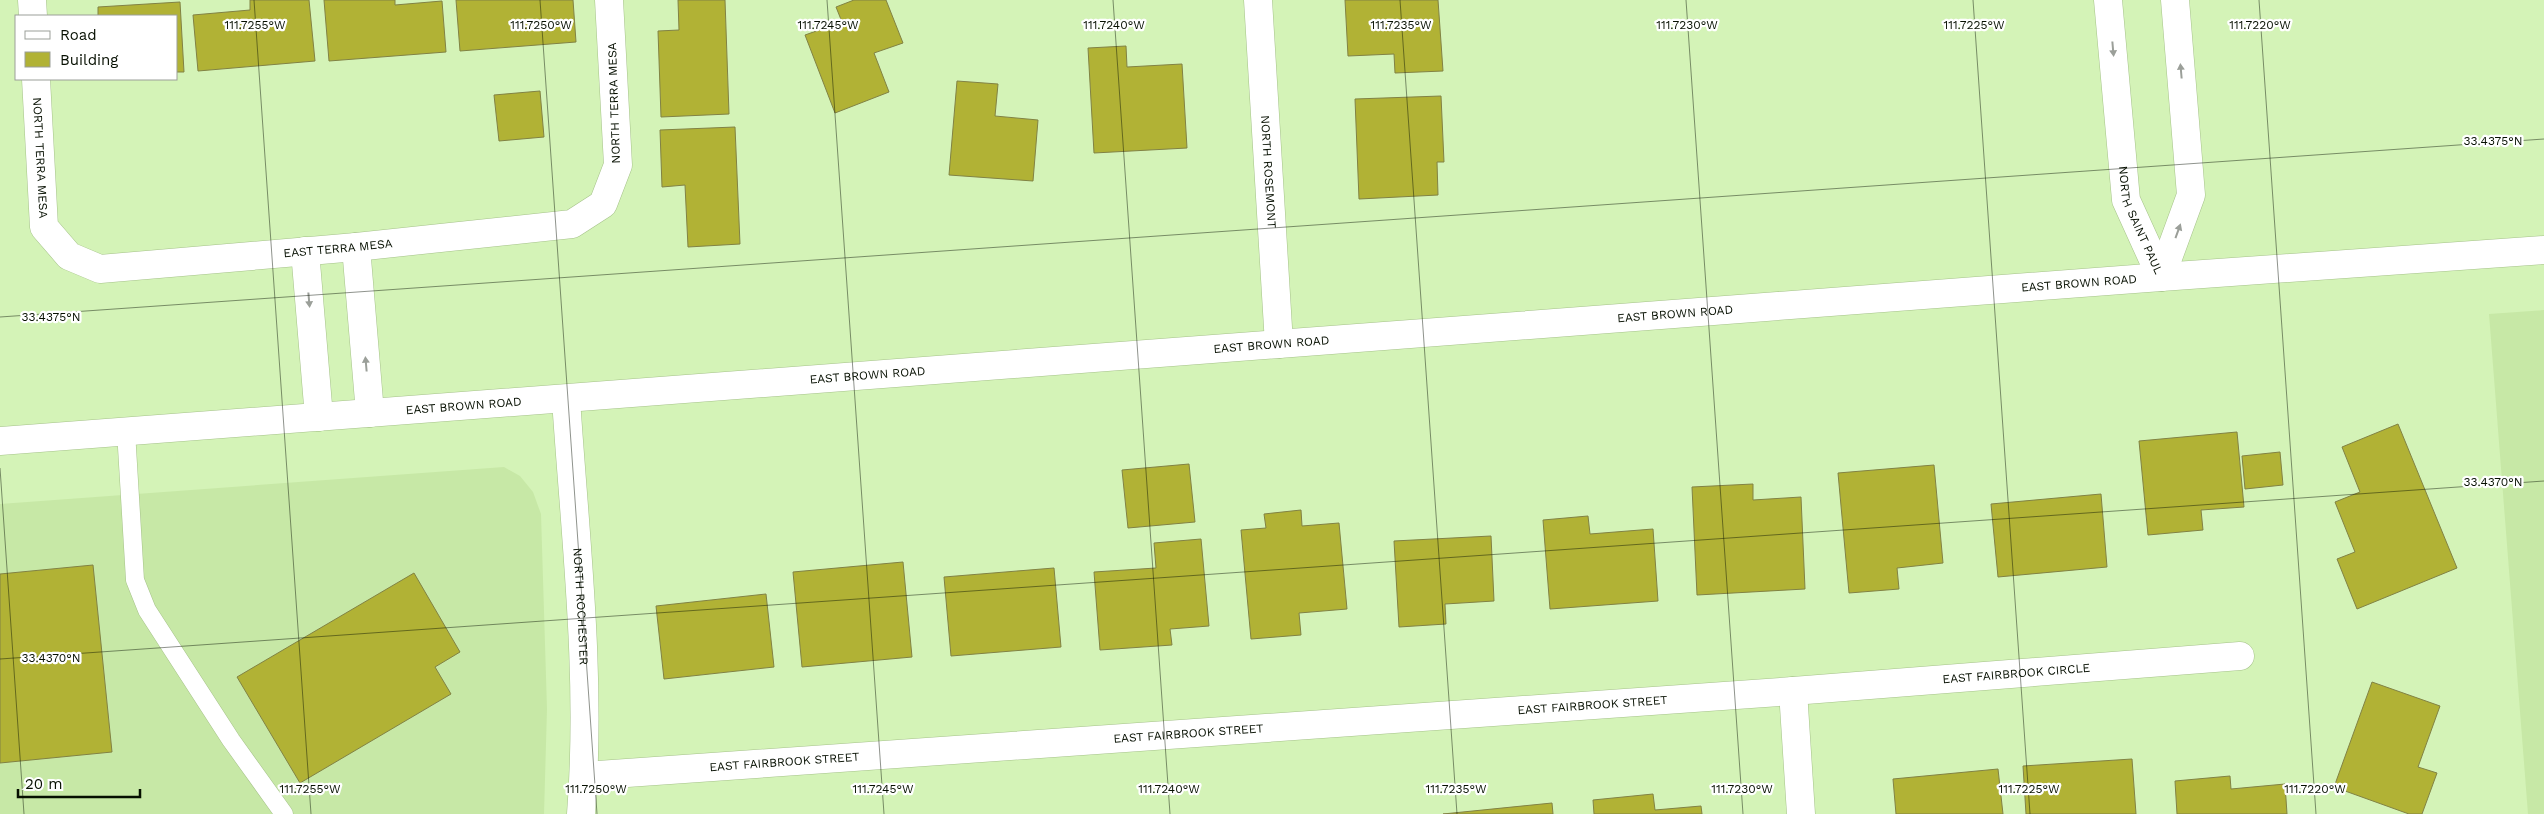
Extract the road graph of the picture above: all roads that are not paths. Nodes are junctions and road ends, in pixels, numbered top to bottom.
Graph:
1 (32, 0) edge
2 (609, 0) edge
3 (1258, 0) edge
4 (2108, 0) edge
5 (2174, 0) edge
6 (32, 15) edge
7 (36, 80) edge
8 (603, 204) joint
9 (356, 247) junction
10 (2544, 250) edge
11 (305, 251) junction
12 (69, 256) joint
13 (2161, 277) junction
14 (1279, 344) junction
15 (566, 398) junction
16 (370, 413) junction
17 (319, 416) junction
18 (126, 431) junction
19 (0, 441) edge
20 (2240, 656) dead end
21 (1793, 691) junction
22 (584, 776) junction
23 (284, 814) edge
24 (581, 814) edge
25 (1801, 814) edge

1 - 6 street
2 - 8 street, NORTH TERRA MESA
3 - 14 street, NORTH ROSEMONT
4 -> 13 street, NORTH SAINT PAUL
13 -> 5 street, NORTH SAINT PAUL
7 - 12 street, NORTH TERRA MESA
8 - 9 street, EAST TERRA MESA
9 - 11 street, EAST TERRA MESA
16 -> 9 street
10 - 13 street, EAST BROWN ROAD
11 - 12 street, EAST TERRA MESA
11 -> 17 street
13 - 14 street, EAST BROWN ROAD
14 - 15 street, EAST BROWN ROAD
15 - 16 street, EAST BROWN ROAD
15 - 22 street, NORTH ROCHESTER
16 - 17 street, EAST BROWN ROAD
17 - 18 street, EAST BROWN ROAD
18 - 19 street, EAST BROWN ROAD
18 - 23 lane
20 - 21 street, EAST FAIRBROOK CIRCLE
21 - 22 street, EAST FAIRBROOK STREET
21 - 25 street
22 - 24 street, NORTH ROCHESTER

